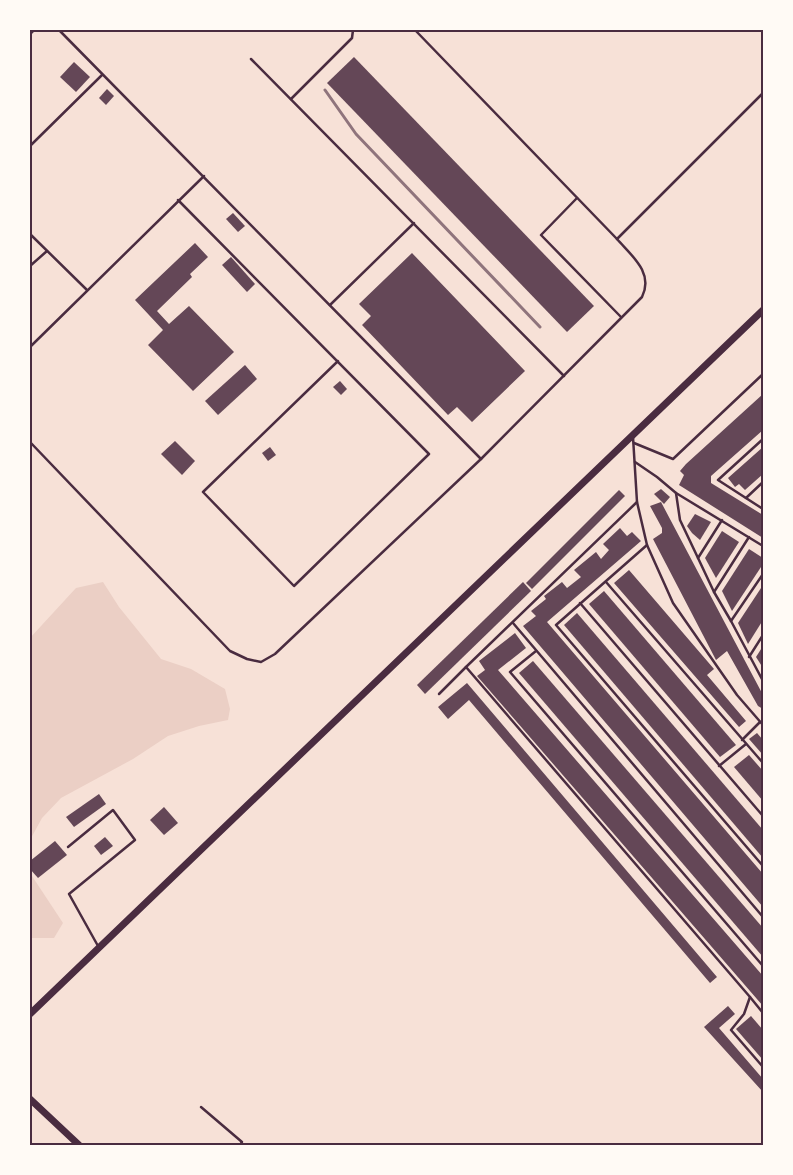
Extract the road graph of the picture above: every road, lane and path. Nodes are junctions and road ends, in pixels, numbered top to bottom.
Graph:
1 (34, 30) edge
2 (59, 30) edge
3 (354, 30) edge
4 (415, 30) edge
5 (30, 34) edge
6 (251, 59) dead end
7 (103, 75) junction
8 (763, 93) edge
9 (291, 99) junction
10 (30, 146) edge
11 (204, 176) junction
12 (577, 198) junction
13 (178, 200) junction
14 (414, 223) junction
15 (30, 234) edge
16 (617, 239) junction
17 (47, 251) junction
18 (30, 266) edge
19 (88, 290) junction
20 (330, 305) junction
21 (763, 310) edge
22 (622, 318) junction
23 (30, 347) edge
24 (338, 361) junction
25 (763, 374) edge
26 (564, 376) junction
27 (634, 439) junction
28 (763, 439) edge
29 (30, 442) edge
30 (480, 459) junction
31 (635, 462) junction
32 (763, 482) edge
33 (676, 493) junction
34 (746, 498) junction
35 (637, 502) junction
36 (763, 509) edge
37 (722, 520) junction
38 (749, 537) junction
39 (647, 545) junction
40 (763, 546) edge
41 (698, 558) junction
42 (763, 574) edge
43 (606, 582) junction
44 (714, 592) junction
45 (580, 603) junction
46 (731, 621) junction
47 (513, 623) junction
48 (763, 635) edge
49 (536, 651) junction
50 (749, 657) junction
51 (466, 667) junction
52 (763, 681) edge
53 (439, 694) dead end
54 (762, 723) edge
55 (742, 740) junction
56 (746, 744) junction
57 (763, 763) edge
58 (719, 766) junction
59 (763, 816) edge
60 (68, 847) dead end
61 (763, 866) edge
62 (763, 917) edge
63 (99, 948) junction
64 (763, 966) edge
65 (750, 997) junction
66 (763, 1013) edge
67 (30, 1014) edge
68 (763, 1067) edge
69 (30, 1099) edge
70 (201, 1107) dead end
71 (80, 1145) edge
72 (240, 1145) edge

1 - 5 lane
2 - 7 lane
3 - 9 lane
4 - 12 lane
6 - 9 lane
7 - 10 lane
7 - 11 lane
8 - 16 lane
9 - 14 lane
11 - 13 lane
11 - 20 lane
12 - 16 lane
12 - 22 lane
13 - 19 lane
13 - 24 lane
14 - 20 lane
14 - 26 lane
15 - 17 lane
16 - 22 lane
17 - 18 lane
17 - 19 lane
19 - 23 lane
20 - 30 lane
21 - 27 street
22 - 26 lane
24 - 24 lane
25 - 27 lane
26 - 30 lane
27 - 31 lane
27 - 63 street
28 - 34 lane
29 - 30 lane
31 - 33 lane
31 - 35 lane
32 - 34 lane
33 - 37 lane
33 - 41 lane
34 - 36 lane
35 - 39 lane
35 - 47 lane
37 - 38 lane
37 - 41 lane
38 - 40 lane
38 - 44 lane
39 - 43 lane
39 - 54 lane
41 - 44 lane
42 - 46 lane
43 - 45 lane
43 - 55 lane
44 - 46 lane
45 - 58 lane
45 - 61 lane
46 - 50 lane
47 - 49 lane
47 - 51 lane
48 - 50 lane
49 - 62 lane
49 - 64 lane
50 - 52 lane
51 - 53 lane
51 - 65 lane
54 - 55 lane
55 - 56 lane
56 - 57 lane
56 - 58 lane
58 - 59 lane
60 - 63 lane
63 - 67 street
65 - 66 lane
65 - 68 lane
69 - 71 street
70 - 72 lane

